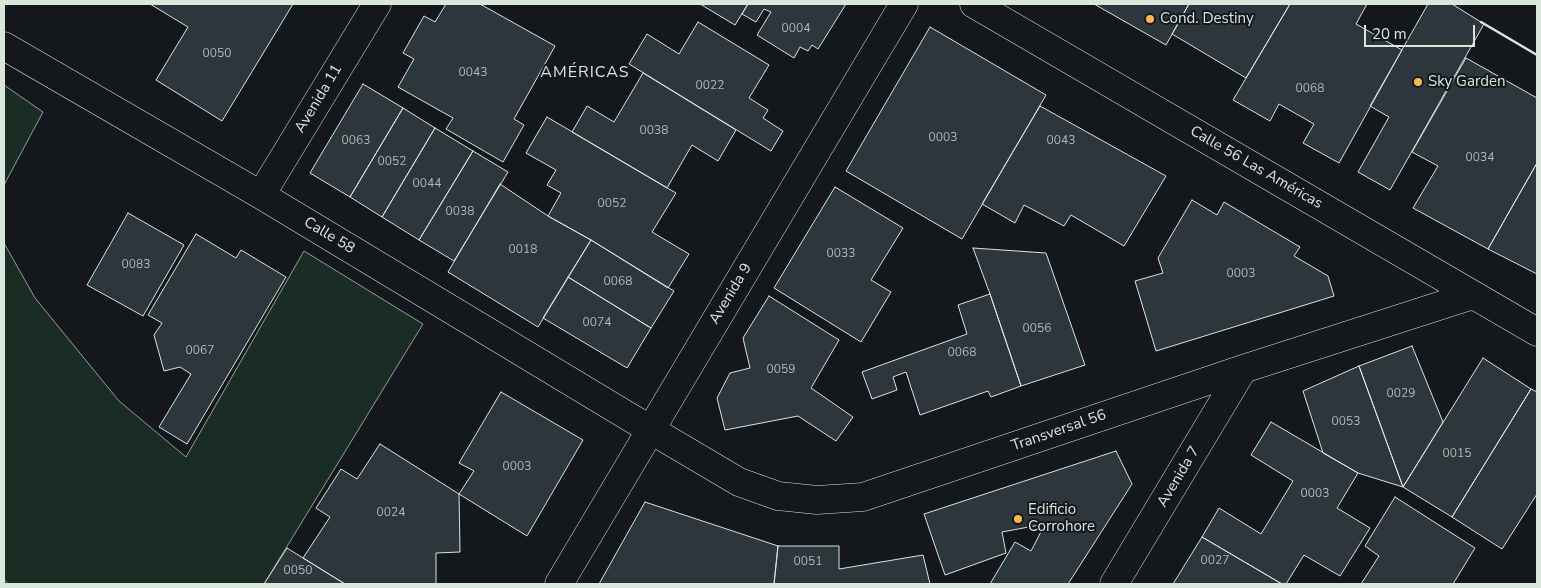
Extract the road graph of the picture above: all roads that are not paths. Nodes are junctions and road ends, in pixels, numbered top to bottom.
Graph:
1 (377, 4) edge
2 (904, 4) edge
3 (974, 4) edge
4 (4, 46) edge
5 (261, 195) junction
6 (1472, 294) junction
7 (1537, 332) edge
8 (1244, 369) junction
9 (651, 430) junction
10 (560, 584) edge
11 (1114, 584) edge

1 - 5 street, Avenida 11
2 - 9 street, Avenida 9
3 - 6 street, Calle 56 Las Américas
4 - 5 street, Calle 58
5 - 9 street, Calle 58
6 - 7 street, Calle 56 Las Américas
6 - 8 street, Transversal 56
8 - 9 street, Transversal 56
8 - 11 street, Avenida 7
9 - 10 street, Avenida 9

